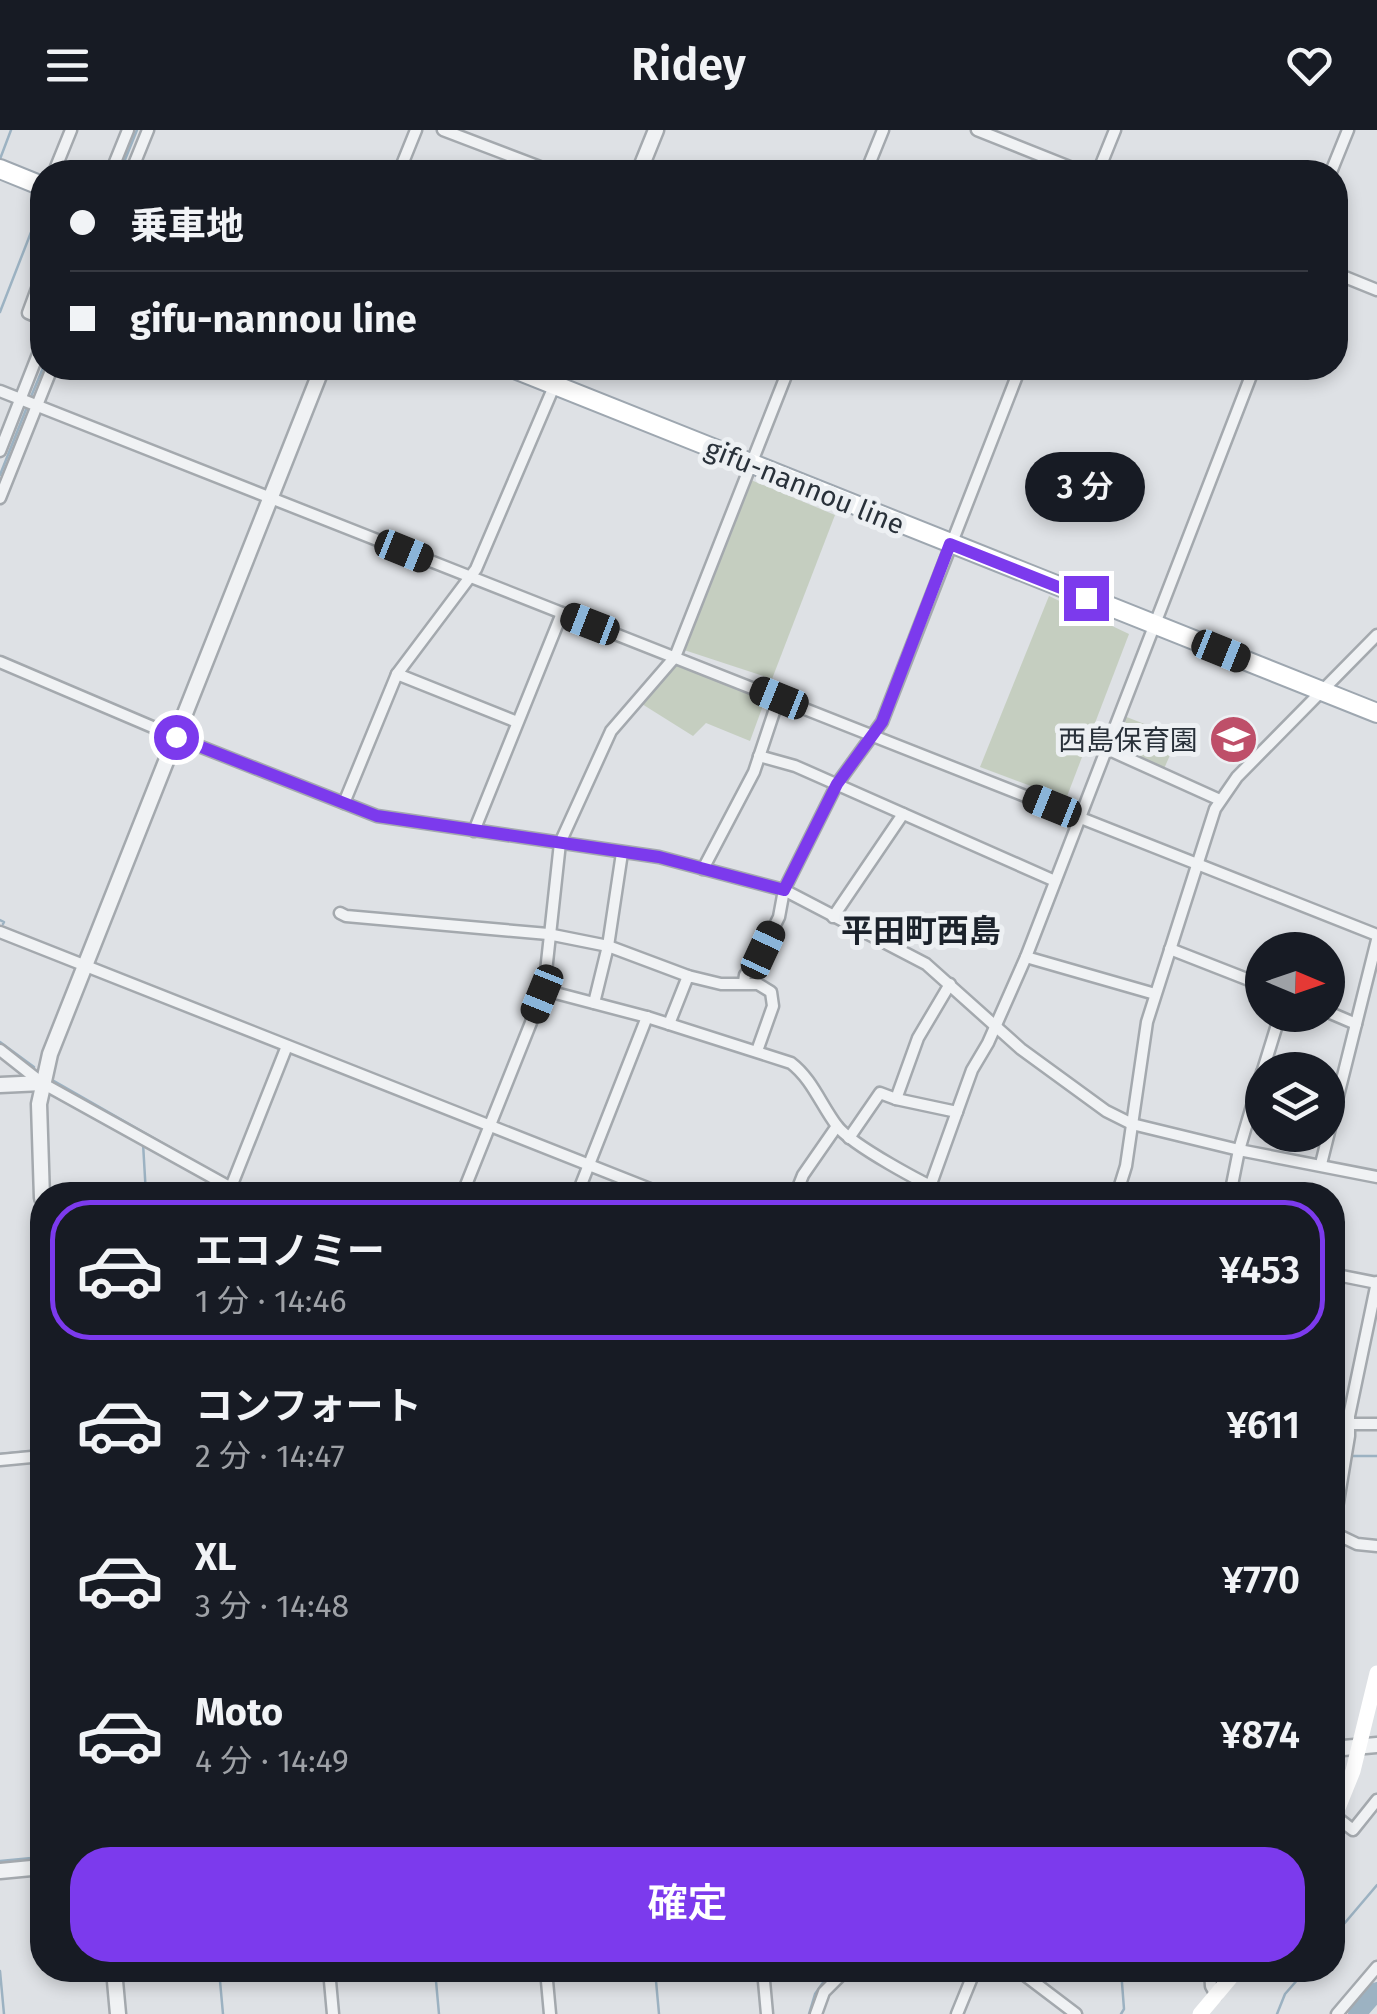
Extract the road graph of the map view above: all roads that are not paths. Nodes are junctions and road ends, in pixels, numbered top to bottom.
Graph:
1 (71, 130) edge
2 (128, 130) edge
3 (148, 130) edge
4 (416, 130) edge
5 (443, 130) edge
6 (656, 130) edge
7 (883, 130) edge
8 (977, 130) edge
9 (1115, 130) edge
10 (1348, 130) edge
11 (59, 160) edge
12 (116, 160) edge
13 (136, 160) edge
14 (404, 160) edge
15 (522, 160) edge
16 (644, 160) edge
17 (871, 160) edge
18 (1052, 160) edge
19 (1103, 160) edge
20 (1337, 160) edge
21 (0, 169) edge
22 (30, 181) edge
23 (1348, 279) edge
24 (1377, 290) edge
25 (33, 380) edge
26 (44, 380) edge
27 (317, 380) edge
28 (556, 380) edge
29 (567, 380) edge
30 (784, 380) edge
31 (1015, 380) edge
32 (1249, 380) edge
33 (0, 391) edge
34 (28, 402) junction
35 (0, 451) edge
36 (750, 465) junction
37 (0, 498) edge
38 (271, 498) junction
39 (950, 544) junction
40 (471, 578) junction
41 (562, 613) junction
42 (1154, 624) junction
43 (1377, 635) edge
44 (675, 656) junction
45 (0, 662) edge
46 (397, 674) junction
47 (1321, 692) junction
48 (779, 698) junction
49 (1377, 714) edge
50 (518, 722) junction
51 (874, 736) junction
52 (176, 737) junction
53 (1107, 749) junction
54 (759, 756) junction
55 (837, 784) junction
56 (1220, 800) junction
57 (344, 802) junction
58 (903, 814) junction
59 (1080, 818) junction
60 (474, 831) junction
61 (560, 843) junction
62 (622, 852) junction
63 (1196, 864) junction
64 (703, 869) junction
65 (1056, 881) junction
66 (784, 890) junction
67 (340, 913) dead end
68 (833, 917) junction
69 (0, 932) edge
70 (548, 934) junction
71 (1377, 938) edge
72 (608, 946) junction
73 (1170, 949) junction
74 (1026, 957) junction
75 (85, 966) junction
76 (688, 976) junction
77 (1245, 979) edge
78 (744, 982) junction
79 (950, 984) junction
80 (544, 990) junction
81 (1155, 994) junction
82 (594, 1003) junction
83 (648, 1017) junction
84 (1345, 1019) edge
85 (669, 1024) junction
86 (1356, 1024) junction
87 (994, 1029) junction
88 (288, 1046) junction
89 (0, 1050) edge
90 (757, 1051) junction
91 (42, 1083) junction
92 (0, 1085) edge
93 (896, 1099) junction
94 (957, 1112) junction
95 (1132, 1124) junction
96 (490, 1125) junction
97 (837, 1126) junction
98 (1245, 1130) edge
99 (849, 1138) junction
100 (1239, 1150) junction
101 (1321, 1164) junction
102 (589, 1166) junction
103 (1377, 1177) edge
104 (41, 1182) edge
105 (220, 1182) edge
106 (233, 1182) edge
107 (467, 1182) edge
108 (583, 1182) edge
109 (630, 1182) edge
110 (801, 1182) edge
111 (915, 1182) edge
112 (931, 1182) edge
113 (1121, 1182) edge
114 (1233, 1182) edge
115 (1345, 1277) edge
116 (1377, 1283) edge
117 (1345, 1424) edge
118 (1349, 1424) junction
119 (1377, 1424) edge
120 (1345, 1451) edge
121 (30, 1457) edge
122 (0, 1460) edge
123 (1345, 1538) edge
124 (1377, 1546) edge
125 (1377, 1673) edge
126 (1377, 1745) edge
127 (1358, 1747) junction
128 (1345, 1748) edge
129 (1345, 1786) edge
130 (1377, 1800) edge
131 (1345, 1825) edge
132 (30, 1868) edge
133 (0, 1871) edge
134 (1377, 1967) edge
135 (115, 1982) edge
136 (329, 1982) edge
137 (547, 1982) edge
138 (764, 1982) edge
139 (834, 1982) edge
140 (969, 1982) edge
141 (1034, 1982) edge
142 (1211, 1982) edge
143 (1227, 1982) edge
144 (1216, 1996) junction
145 (118, 2014) edge
146 (332, 2014) edge
147 (550, 2014) edge
148 (767, 2014) edge
149 (816, 2014) edge
150 (957, 2014) edge
151 (1076, 2014) edge
152 (1200, 2014) edge
153 (1337, 2014) edge

1 - 11 street
2 - 12 street
3 - 13 street
4 - 14 street
5 - 15 street
6 - 16 street
7 - 17 street
8 - 18 street
9 - 19 street
10 - 20 street
21 - 22 main road
23 - 24 street
25 - 34 street
26 - 34 street
27 - 38 street
28 - 40 street
29 - 36 main road, gifu-nannou line
30 - 36 street
31 - 39 street
32 - 42 street
33 - 34 street
34 - 35 street
34 - 37 street
34 - 38 street
36 - 39 main road, gifu-nannou line
36 - 44 street
38 - 40 street
38 - 52 street
39 - 42 main road, gifu-nannou line
39 - 51 street
40 - 41 street
40 - 46 street
41 - 44 street
41 - 50 street
42 - 47 main road, gifu-nannou line
42 - 53 street
43 - 47 street
44 - 48 street
44 - 61 street
45 - 52 street
46 - 50 street
46 - 57 street
47 - 49 main road, gifu-nannou line
47 - 56 street
48 - 51 street
48 - 54 street
50 - 60 street
51 - 55 street
51 - 59 street
52 - 57 street
52 - 75 street
53 - 56 street
53 - 59 street
54 - 55 street
54 - 64 street
55 - 58 street
55 - 66 street
56 - 63 street
57 - 60 street
58 - 65 street
58 - 68 street
59 - 63 street
59 - 65 street
60 - 61 street
61 - 62 street
61 - 70 street
62 - 64 street
62 - 72 street
63 - 71 street
63 - 73 street
64 - 66 street
65 - 74 street
66 - 68 street
66 - 78 street
67 - 70 street
68 - 79 street
69 - 75 street
70 - 72 street
70 - 80 street
71 - 86 street
72 - 76 street
72 - 82 street
73 - 77 street
73 - 81 street
74 - 81 street
74 - 87 street
75 - 88 street
75 - 91 street
76 - 78 street
76 - 85 street
78 - 90 street
79 - 87 street
79 - 93 street
80 - 82 street
80 - 96 street
81 - 95 street
82 - 83 street
83 - 85 street
83 - 102 street
84 - 86 street
85 - 90 street
86 - 101 street
87 - 94 street
87 - 95 street
88 - 96 street
88 - 106 street
89 - 91 street
90 - 97 street
91 - 92 street
91 - 104 street
91 - 105 street
93 - 94 street
93 - 99 street
94 - 112 street
95 - 100 street
95 - 113 street
96 - 102 street
96 - 107 street
97 - 99 street
97 - 110 street
98 - 100 street
99 - 111 street
100 - 101 street
100 - 114 street
101 - 103 street
102 - 108 street
102 - 109 street
115 - 116 street
116 - 118 street
117 - 118 street
118 - 119 street
118 - 120 street
121 - 122 street
123 - 124 street
125 - 127 main road
126 - 127 street
127 - 128 street
127 - 129 main road
130 - 131 street
132 - 133 street
134 - 153 street
135 - 145 street
136 - 146 street
137 - 147 street
138 - 148 street
139 - 149 street
140 - 150 street
141 - 151 street
142 - 144 street
143 - 144 main road
144 - 152 main road

